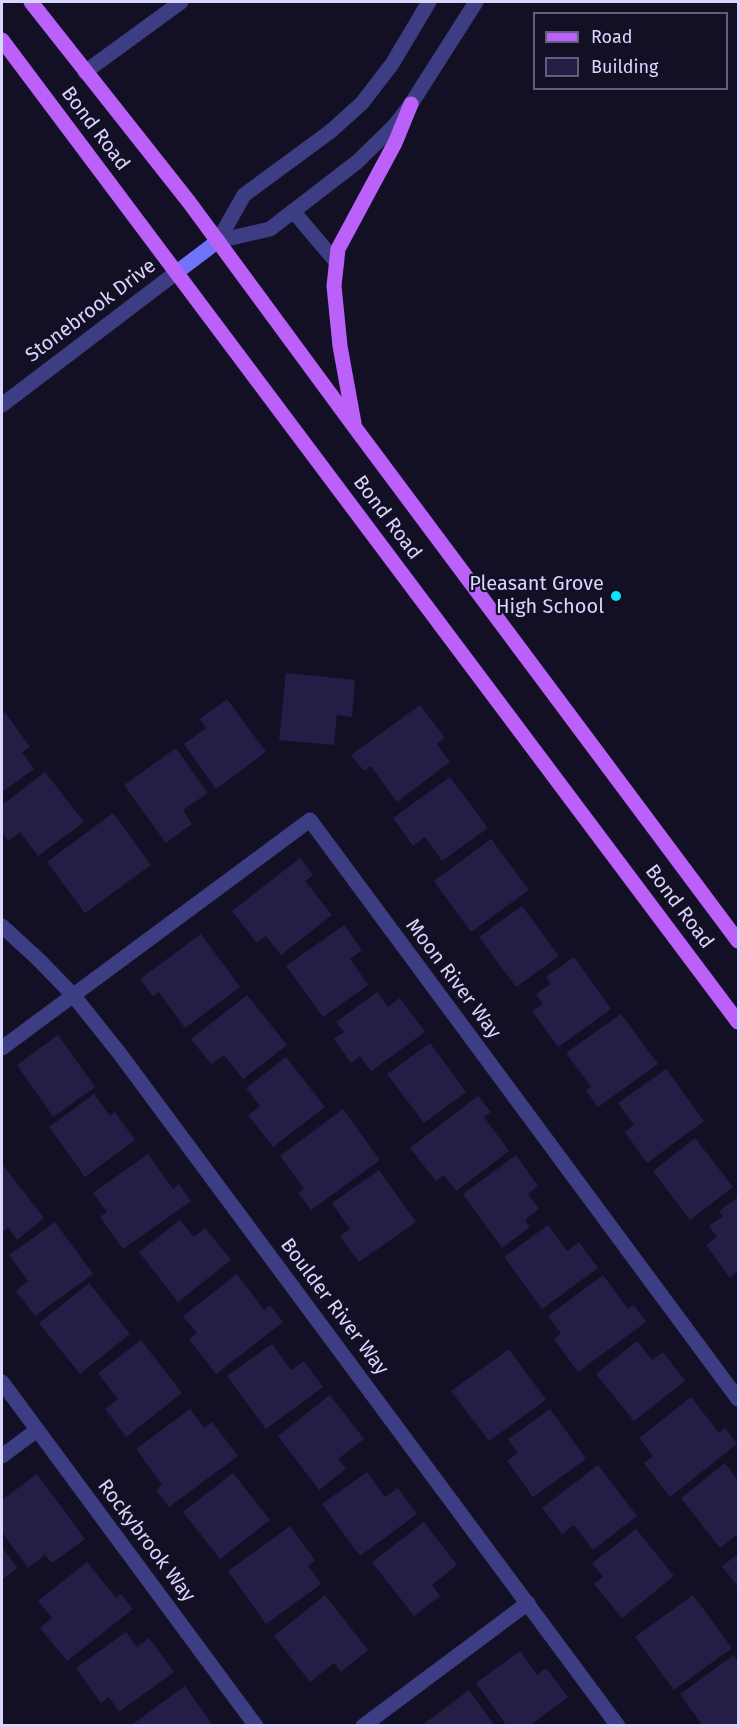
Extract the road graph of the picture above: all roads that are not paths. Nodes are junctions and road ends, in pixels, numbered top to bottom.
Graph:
1 (30, 2) edge
2 (181, 2) edge
3 (429, 2) edge
4 (476, 2) edge
5 (2, 40) edge
6 (85, 72) junction
7 (411, 104) junction
8 (292, 211) junction
9 (218, 242) junction
10 (337, 263) junction
11 (177, 272) junction
12 (2, 405) edge
13 (356, 429) junction
14 (2, 926) edge
15 (738, 941) edge
16 (73, 995) junction
17 (738, 1022) edge
18 (2, 1048) edge
19 (2, 1382) edge
20 (738, 1399) edge
21 (37, 1430) junction
22 (2, 1456) edge
23 (528, 1603) junction
24 (256, 1725) edge
25 (363, 1725) edge
26 (618, 1725) edge

1 - 6 main road, Bond Road
2 - 6 street
3 - 9 street
4 - 7 street
5 - 11 main road, Bond Road
6 - 9 main road, Bond Road
7 - 8 street
7 - 10 main road
8 - 9 street
8 - 10 street
9 - 11 main road
9 - 13 main road, Bond Road
10 - 13 main road
11 - 12 street, Stonebrook Drive
11 - 17 main road, Bond Road
13 - 15 main road, Bond Road
14 - 16 street, Boulder River Way
16 - 18 street
16 - 20 street, Moon River Way
16 - 23 street, Boulder River Way
19 - 21 street, Rockybrook Way
21 - 22 street
21 - 24 street, Rockybrook Way
23 - 25 street
23 - 26 street, Boulder River Way

